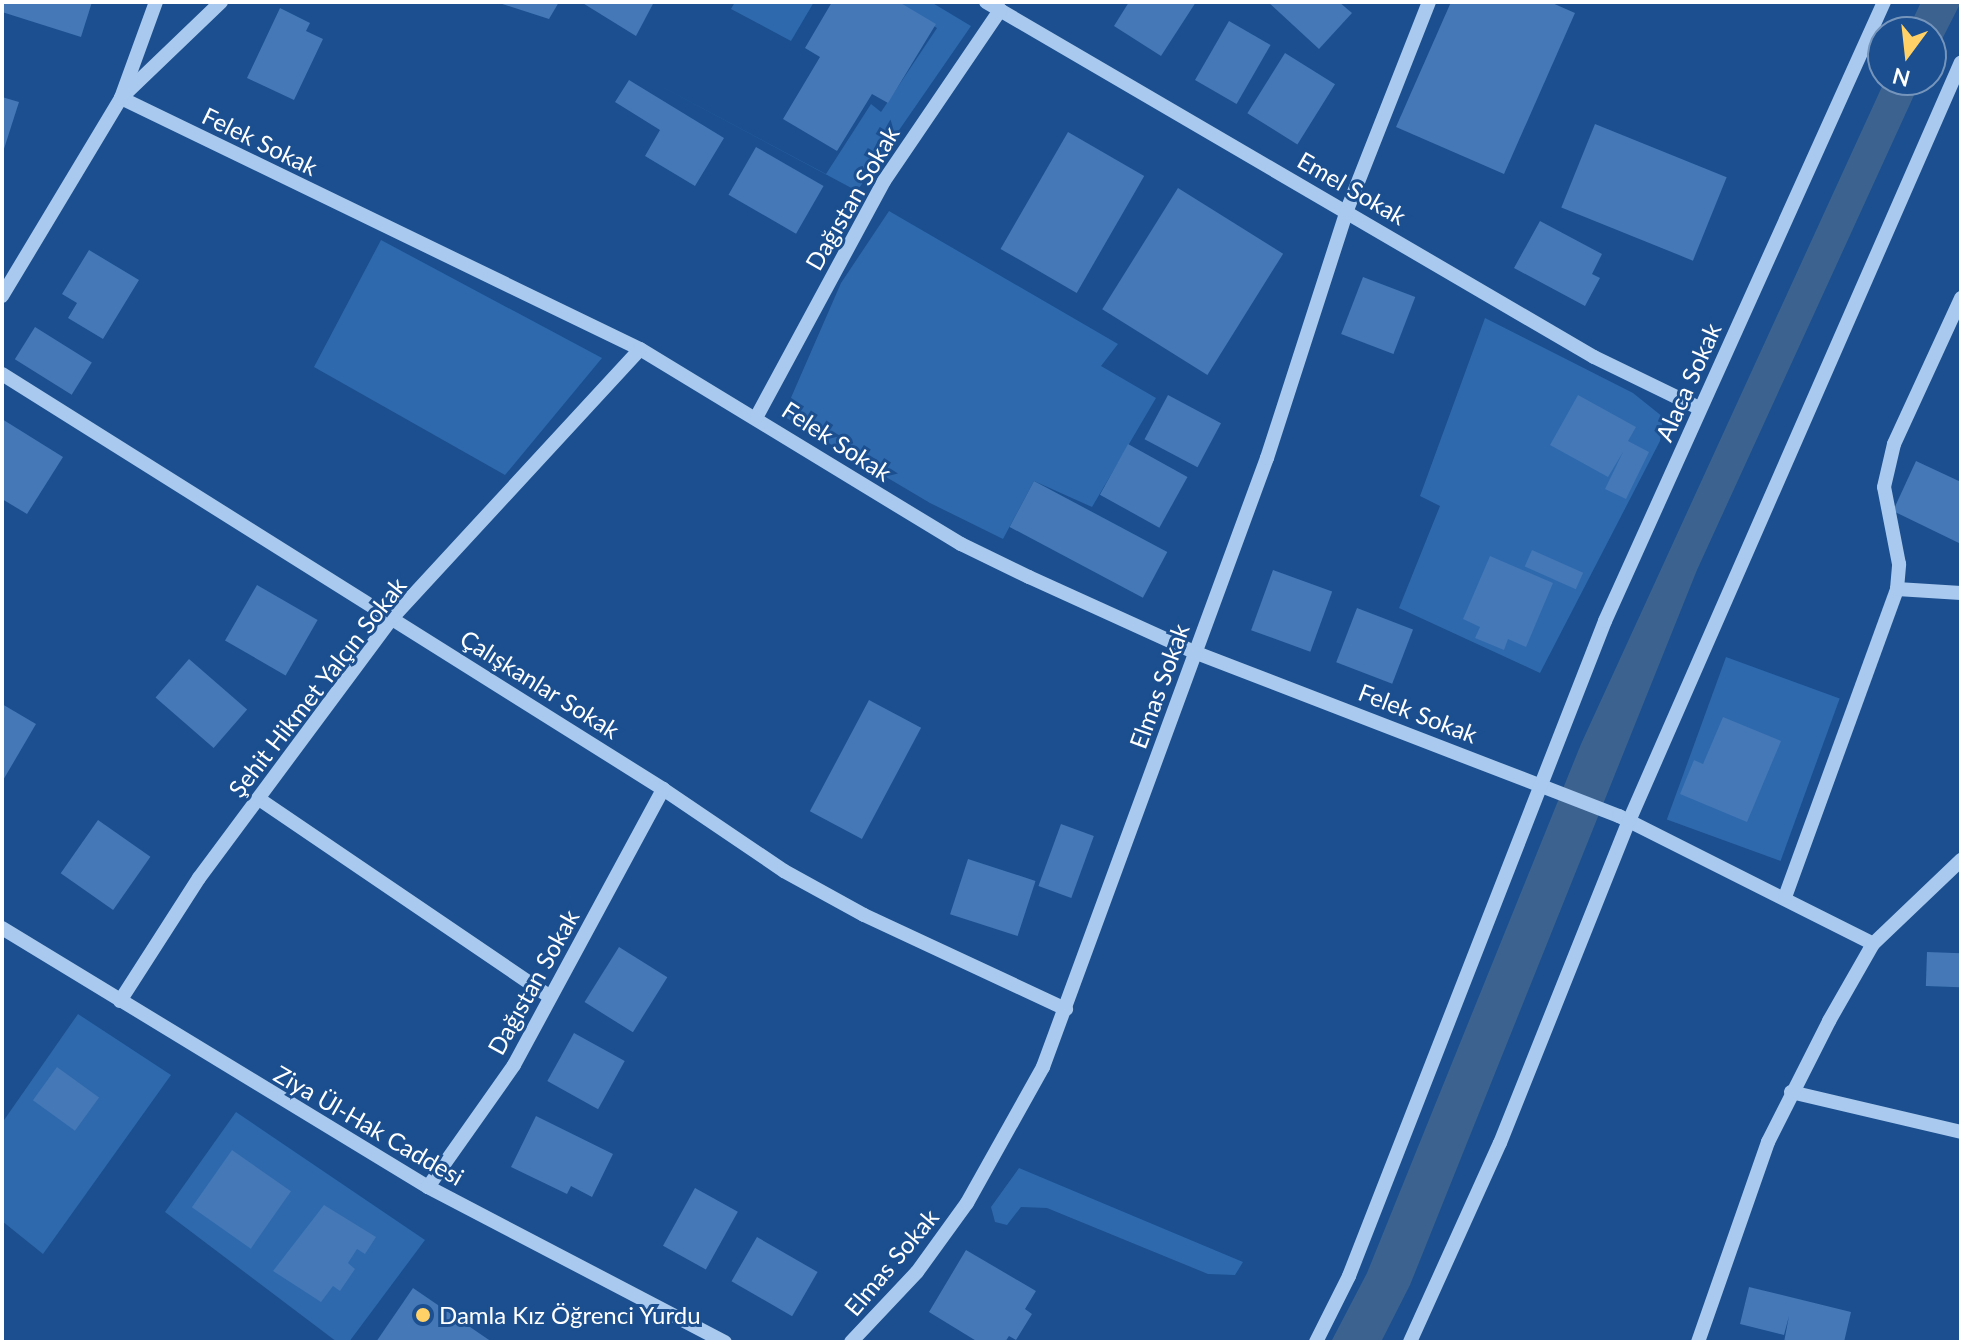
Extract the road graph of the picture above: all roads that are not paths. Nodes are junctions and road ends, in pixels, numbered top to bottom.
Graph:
1 (156, 2) edge
2 (221, 2) edge
3 (986, 2) edge
4 (1429, 2) edge
5 (1884, 2) edge
6 (1000, 10) junction
7 (1961, 62) edge
8 (121, 98) junction
9 (1347, 210) junction
10 (2, 296) edge
11 (1961, 298) edge
12 (640, 349) junction
13 (2, 374) edge
14 (1699, 408) junction
15 (757, 416) junction
16 (1897, 589) junction
17 (1961, 593) edge
18 (393, 617) junction
19 (1194, 652) junction
20 (1543, 784) junction
21 (663, 789) junction
22 (259, 799) junction
23 (1624, 819) junction
24 (1961, 860) edge
25 (1785, 897) junction
26 (2, 928) edge
27 (1873, 944) junction
28 (550, 997) junction
29 (120, 1001) junction
30 (1066, 1009) junction
31 (1791, 1092) junction
32 (1961, 1132) edge
33 (428, 1187) junction
34 (725, 1342) edge
35 (851, 1342) edge
36 (1316, 1342) edge
37 (1410, 1342) edge
38 (1698, 1342) edge

1 - 8 street
2 - 8 street
3 - 6 street, Emel Sokak
4 - 9 street, Elmas Sokak
5 - 14 street, Alaca Sokak
6 - 9 street, Emel Sokak
6 - 15 street, Dağıstan Sokak
7 - 23 street
8 - 10 street
8 - 12 street, Felek Sokak
9 - 14 street, Emel Sokak
9 - 19 street, Elmas Sokak
11 - 16 street
12 - 15 street, Felek Sokak
12 - 18 street, Şehit Hikmet Yalçın Sokak
13 - 18 street, Çalışkanlar Sokak
14 - 20 street, Alaca Sokak
15 - 19 street, Felek Sokak
16 - 17 street
16 - 25 street
18 - 21 street, Çalışkanlar Sokak
18 - 22 street, Şehit Hikmet Yalçın Sokak
19 - 20 street, Felek Sokak
19 - 30 street, Elmas Sokak
20 - 23 street, Felek Sokak
20 - 36 street, Alaca Sokak
21 - 28 street, Dağıstan Sokak
21 - 30 street, Çalışkanlar Sokak
22 - 28 street
22 - 29 street, Şehit Hikmet Yalçın Sokak
23 - 25 street
23 - 37 street
24 - 27 street
25 - 27 street
26 - 29 street, Ziya Ül-Hak Caddesi
27 - 31 street
28 - 33 street, Dağıstan Sokak
29 - 33 street, Ziya Ül-Hak Caddesi
30 - 35 street, Elmas Sokak
31 - 32 street
31 - 38 street
33 - 34 street, Ziya Ül-Hak Caddesi

